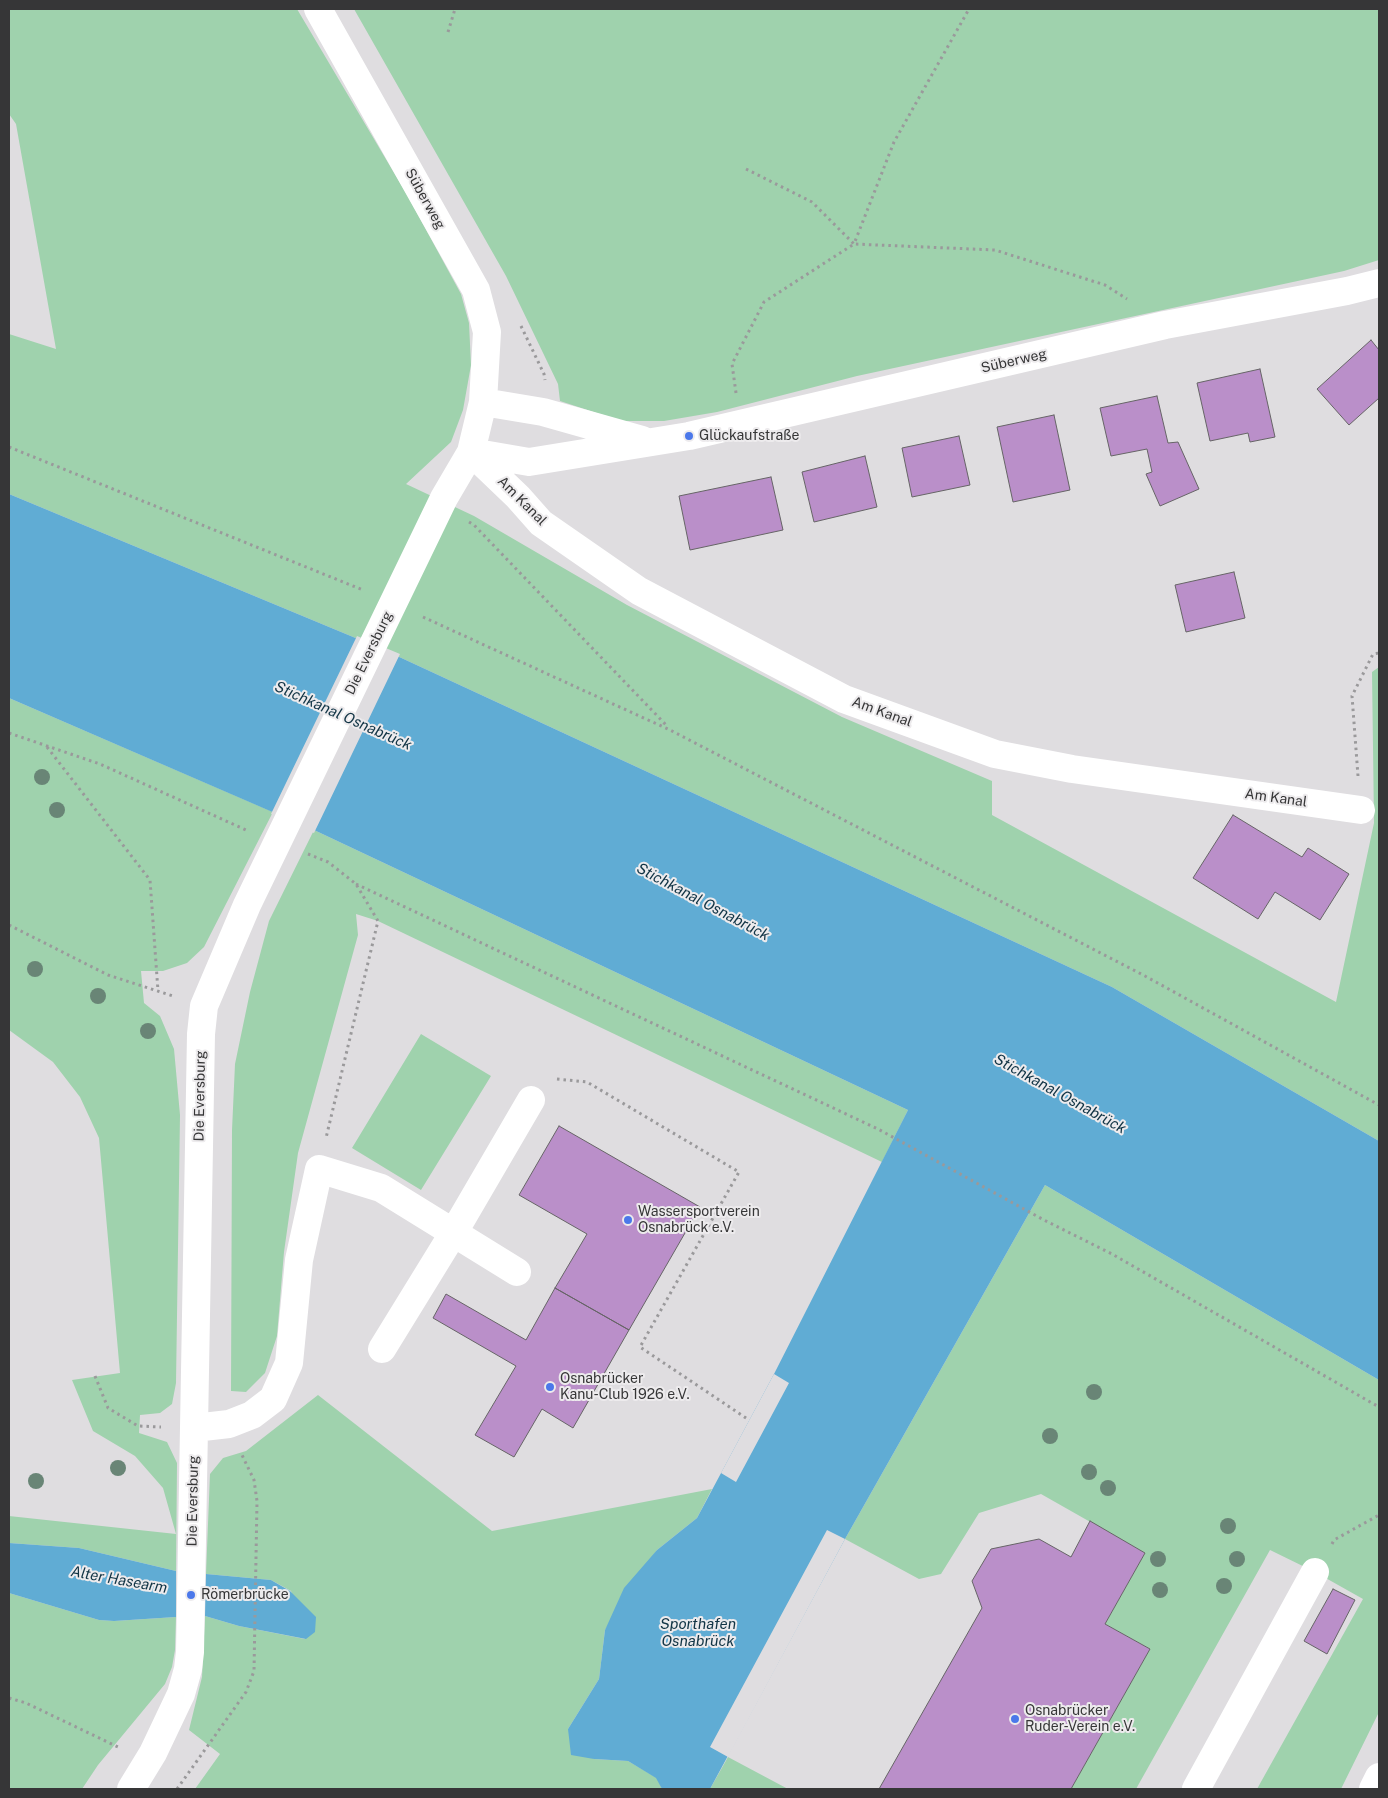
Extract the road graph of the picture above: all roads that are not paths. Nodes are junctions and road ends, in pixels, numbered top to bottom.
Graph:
1 (318, 9) edge
2 (1379, 283) edge
3 (483, 402) junction
4 (650, 443) junction
5 (471, 452) junction
6 (1361, 810) road end
7 (531, 1100) road end
8 (454, 1232) junction
9 (517, 1272) dead end
10 (382, 1349) dead end
11 (194, 1428) junction
12 (1315, 1572) road end
13 (1379, 1777) edge
14 (130, 1789) edge
15 (1196, 1789) edge
16 (1373, 1789) edge

1 - 3 street, Süberweg
2 - 4 street, Süberweg
3 - 4 street, Süberweg
3 - 5 street, Süberweg
4 - 5 street, Süberweg
5 - 6 street, Am Kanal
5 - 11 street, Die Eversburg
7 - 8 street
8 - 9 street
8 - 10 street
8 - 11 street
11 - 14 street, Die Eversburg
12 - 15 street
13 - 16 street

